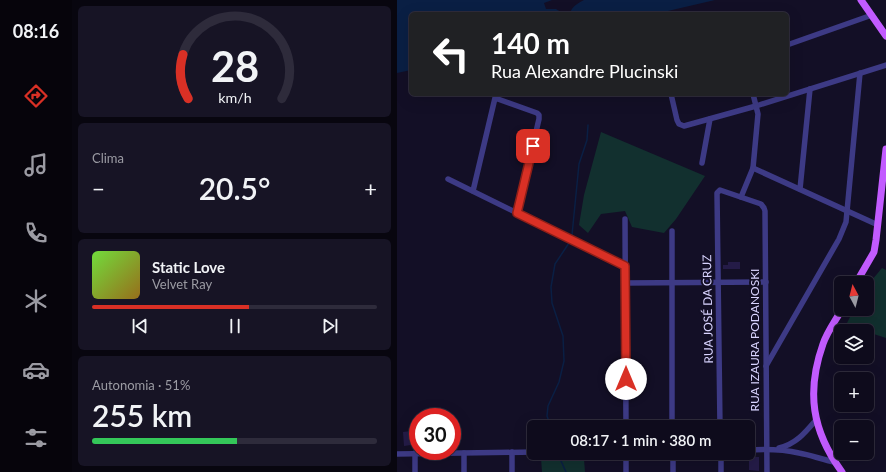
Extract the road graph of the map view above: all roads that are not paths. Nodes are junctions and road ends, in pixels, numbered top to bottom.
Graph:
1 (861, 0) edge
2 (872, 15) junction
3 (886, 36) edge
4 (789, 44) edge
5 (886, 65) edge
6 (860, 73) junction
7 (810, 89) junction
8 (671, 96) edge
9 (754, 96) edge
10 (788, 96) edge
11 (789, 96) edge
12 (757, 106) junction
13 (711, 119) junction
14 (886, 149) edge
15 (702, 163) dead end
16 (885, 165) edge
17 (753, 168) junction
18 (448, 179) dead end
19 (800, 189) junction
20 (473, 191) junction
21 (741, 197) junction
22 (846, 210) junction
23 (517, 213) junction
24 (625, 219) dead end
25 (878, 225) junction
26 (672, 231) dead end
27 (625, 266) junction
28 (860, 276) edge
29 (719, 282) junction
30 (766, 282) junction
31 (625, 283) junction
32 (672, 283) junction
33 (838, 316) edge
34 (766, 366) junction
35 (626, 420) edge
36 (673, 420) edge
37 (720, 420) edge
38 (816, 420) junction
39 (767, 449) junction
40 (775, 449) junction
41 (755, 450) edge
42 (512, 452) junction
43 (527, 452) edge
44 (409, 453) edge
45 (464, 453) joint
46 (397, 454) edge
47 (415, 460) edge
48 (626, 460) edge
49 (673, 460) edge
50 (721, 460) edge
51 (835, 462) junction
52 (415, 472) edge
53 (464, 472) edge
54 (512, 472) edge
55 (626, 472) edge
56 (673, 472) edge
57 (721, 472) edge
58 (767, 472) edge
59 (843, 472) edge

1 - 2 main road
2 - 3 main road
2 - 4 street
5 - 6 street
6 - 7 street
6 - 22 street
7 - 11 street
7 - 19 street
8 - 13 street
9 - 12 street
10 - 12 street
12 - 13 street
12 - 17 street
13 - 15 street
14 - 16 main road
16 - 25 main road
17 - 19 street
17 - 21 street
18 - 20 street
19 - 22 street
20 - 23 street
20 - 23 street
21 - 29 street, RUA JOSÉ DA CRUZ
21 - 30 street, RUA IZAURA PODANOSKI
22 - 25 street
22 - 34 street
23 - 27 street
24 - 27 street
25 - 28 main road
26 - 32 street
27 - 31 street
29 - 30 street
29 - 32 street
29 - 37 street, RUA JOSÉ DA CRUZ
30 - 34 street, RUA IZAURA PODANOSKI
31 - 32 street
31 - 35 street
32 - 36 street
33 - 38 main road
34 - 39 street, RUA IZAURA PODANOSKI
38 - 40 street
38 - 51 main road
39 - 40 street
39 - 41 street
39 - 58 street, RUA IZAURA PODANOSKI
40 - 51 street
42 - 43 street
42 - 45 street
42 - 54 street
44 - 46 street
45 - 53 street
47 - 52 street
48 - 55 street
49 - 56 street
50 - 57 street
51 - 59 main road

